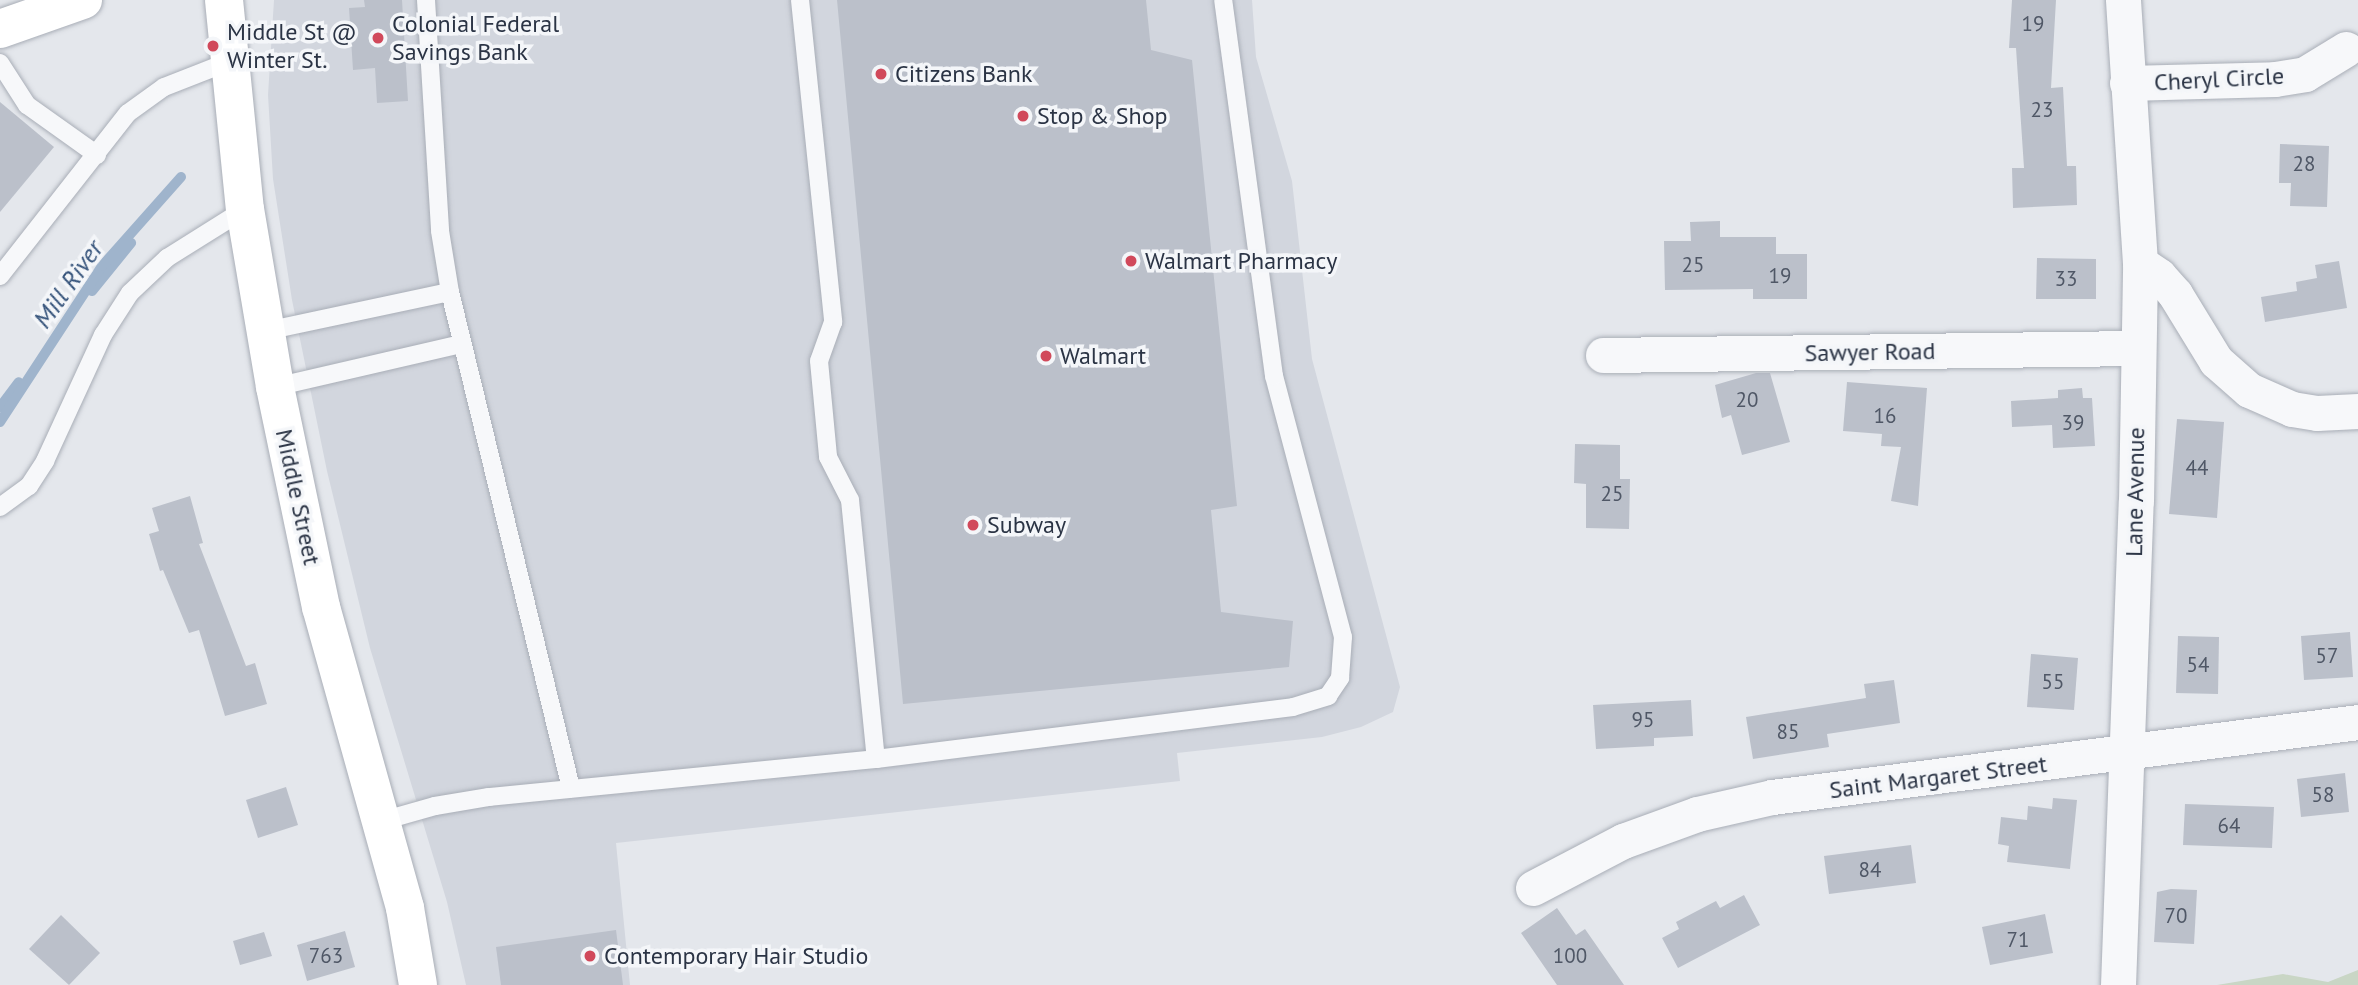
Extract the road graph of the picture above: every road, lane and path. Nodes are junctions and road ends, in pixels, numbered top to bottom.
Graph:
1 (83, 0) edge
2 (224, 0) edge
3 (426, 0) edge
4 (800, 0) edge
5 (1223, 0) edge
6 (2123, 0) edge
7 (0, 29) edge
8 (2346, 48) dead end
9 (228, 62) junction
10 (0, 63) edge
11 (2127, 83) junction
12 (96, 155) junction
13 (245, 209) junction
14 (2140, 263) junction
15 (0, 276) edge
16 (450, 292) junction
17 (266, 331) junction
18 (461, 344) junction
19 (2138, 348) junction
20 (1603, 355) dead end
21 (275, 387) junction
22 (2358, 411) edge
23 (0, 507) edge
24 (2358, 722) edge
25 (2127, 752) junction
26 (876, 758) junction
27 (571, 788) junction
28 (382, 821) junction
29 (1533, 888) dead end
30 (418, 985) edge
31 (2118, 985) edge

1 - 7 main road
2 - 9 main road, Middle Street
3 - 16 lane
4 - 26 lane
5 - 26 lane
6 - 11 street, Lane Avenue
8 - 11 street, Cheryl Circle
9 - 12 lane
9 - 13 main road, Middle Street
10 - 12 lane
11 - 14 street, Lane Avenue
12 - 15 lane
13 - 17 main road, Middle Street
13 - 23 lane
14 - 19 street, Lane Avenue
14 - 22 street
16 - 17 lane
16 - 18 lane
17 - 21 main road, Middle Street
18 - 21 lane
18 - 27 lane
19 - 20 street, Sawyer Road
19 - 25 street, Lane Avenue
21 - 28 main road, Middle Street
24 - 25 street, Saint Margaret Street
25 - 29 street, Saint Margaret Street
25 - 31 street, Lane Avenue
26 - 27 lane
27 - 28 lane
28 - 30 main road, Middle Street

